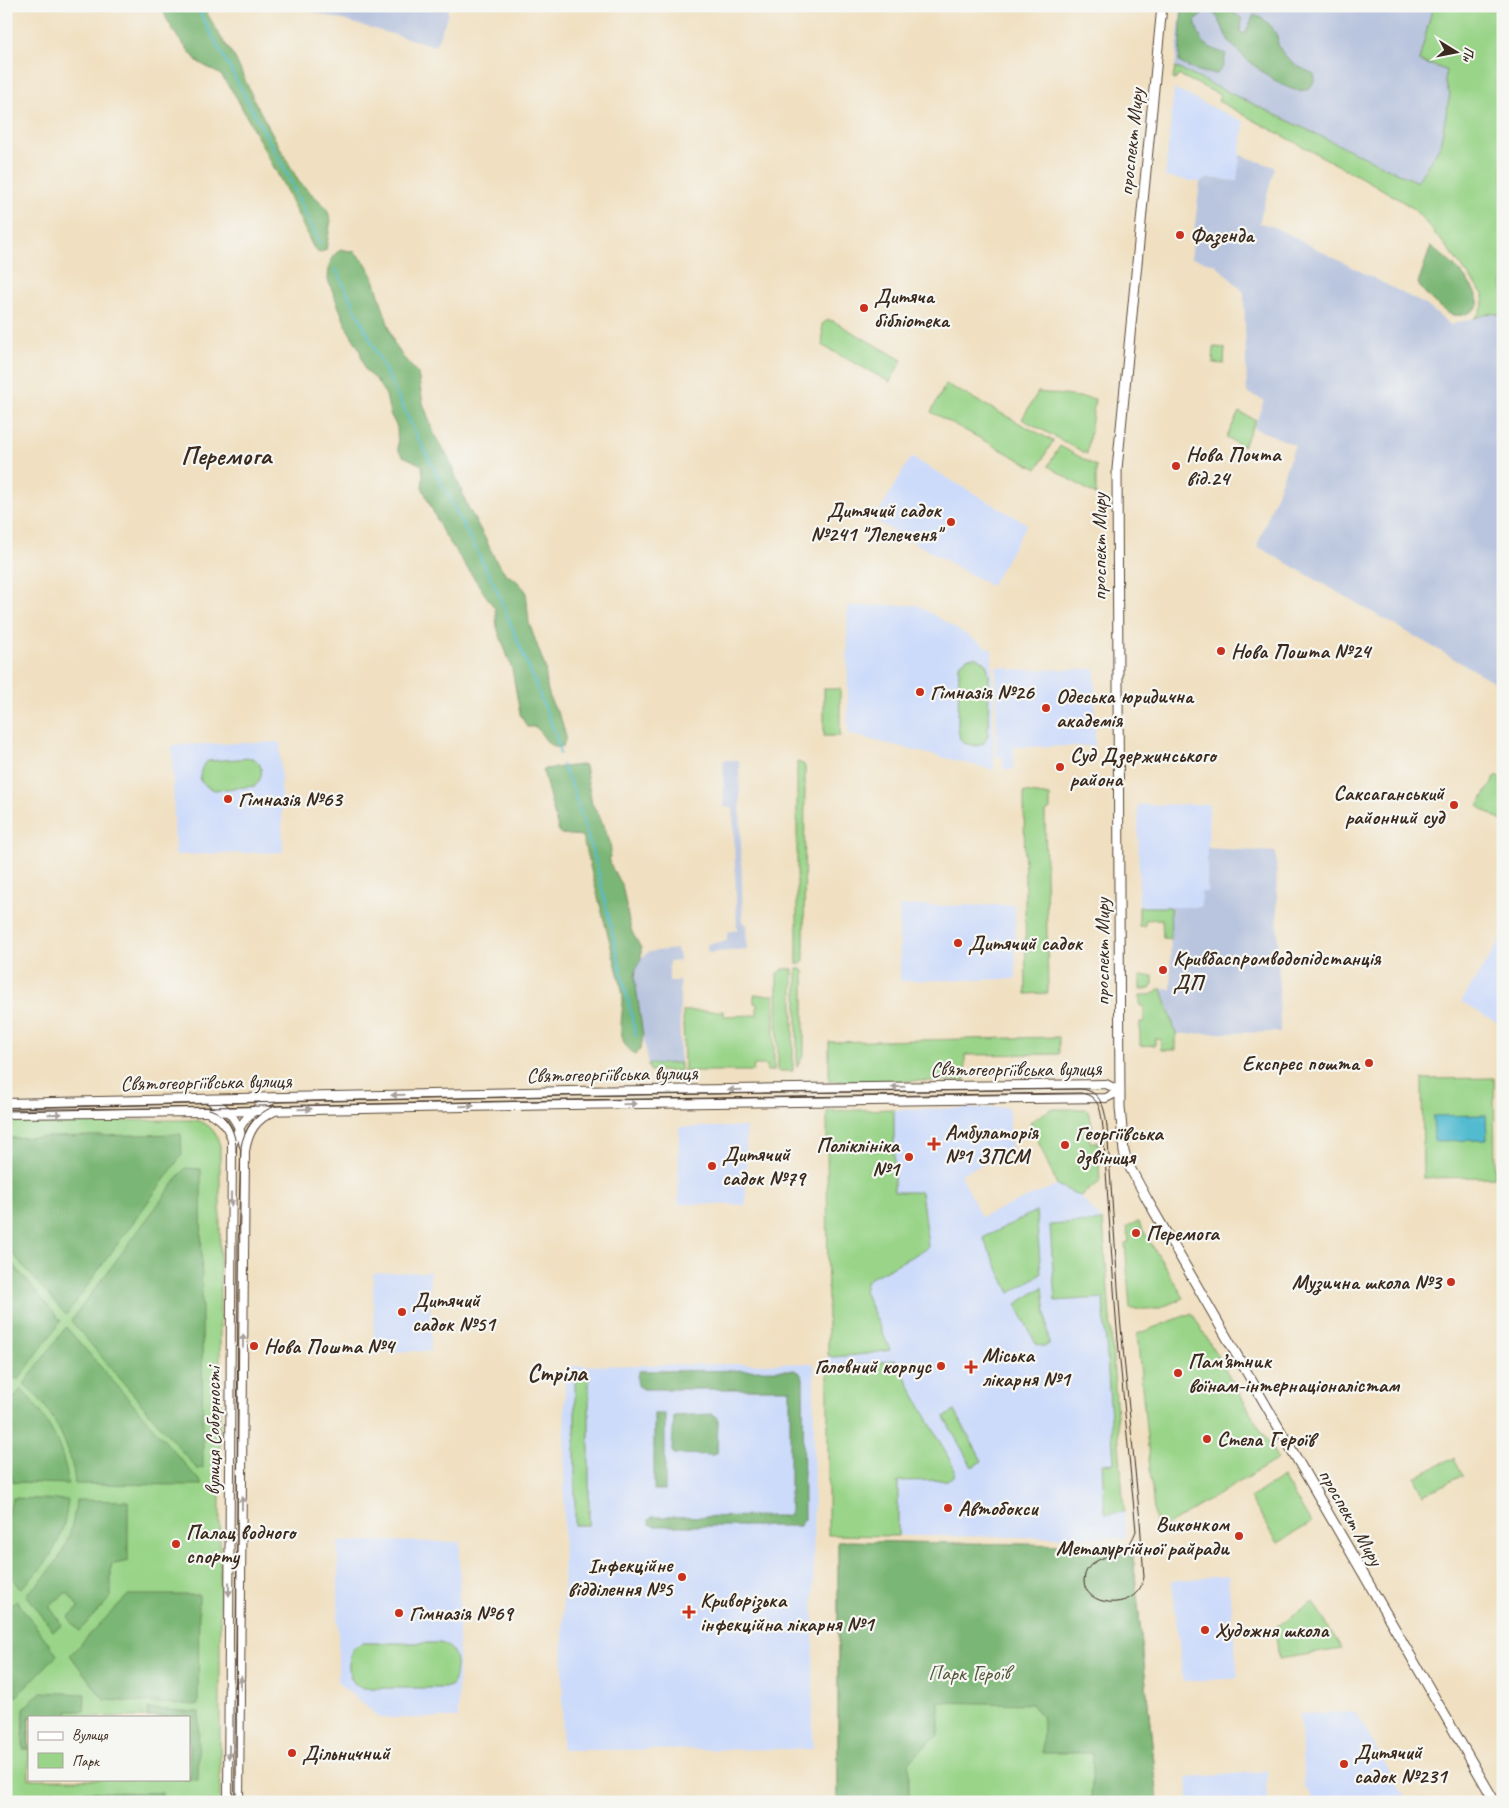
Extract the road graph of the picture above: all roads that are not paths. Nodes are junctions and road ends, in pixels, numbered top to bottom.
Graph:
1 (1162, 6) edge
2 (1120, 1091) junction
3 (278, 1098) junction
4 (207, 1100) junction
5 (6, 1103) edge
6 (277, 1110) junction
7 (254, 1111) junction
8 (208, 1112) junction
9 (229, 1112) junction
10 (6, 1114) edge
11 (240, 1129) junction
12 (232, 1151) junction
13 (245, 1151) junction
14 (228, 1802) edge
15 (239, 1802) edge
16 (1495, 1802) edge

1 - 2 main road, проспект Миру
2 -> 3 main road, Святогеоргіївська вулиця
6 -> 2 main road, Святогеоргіївська вулиця
2 - 16 main road, проспект Миру
3 - 4 main road, Святогеоргіївська вулиця
3 - 7 main road
4 - 5 main road, Святогеоргіївська вулиця
4 - 9 main road
6 - 7 main road, Святогеоргіївська вулиця
6 - 13 main road
7 - 9 main road, Святогеоргіївська вулиця
7 - 11 main road
8 - 9 main road, Святогеоргіївська вулиця
10 -> 8 main road, Святогеоргіївська вулиця
8 - 12 main road
9 - 11 main road
11 - 12 main road
11 - 13 main road
12 -> 14 main road, вулиця Соборності
15 -> 13 main road, вулиця Соборності

